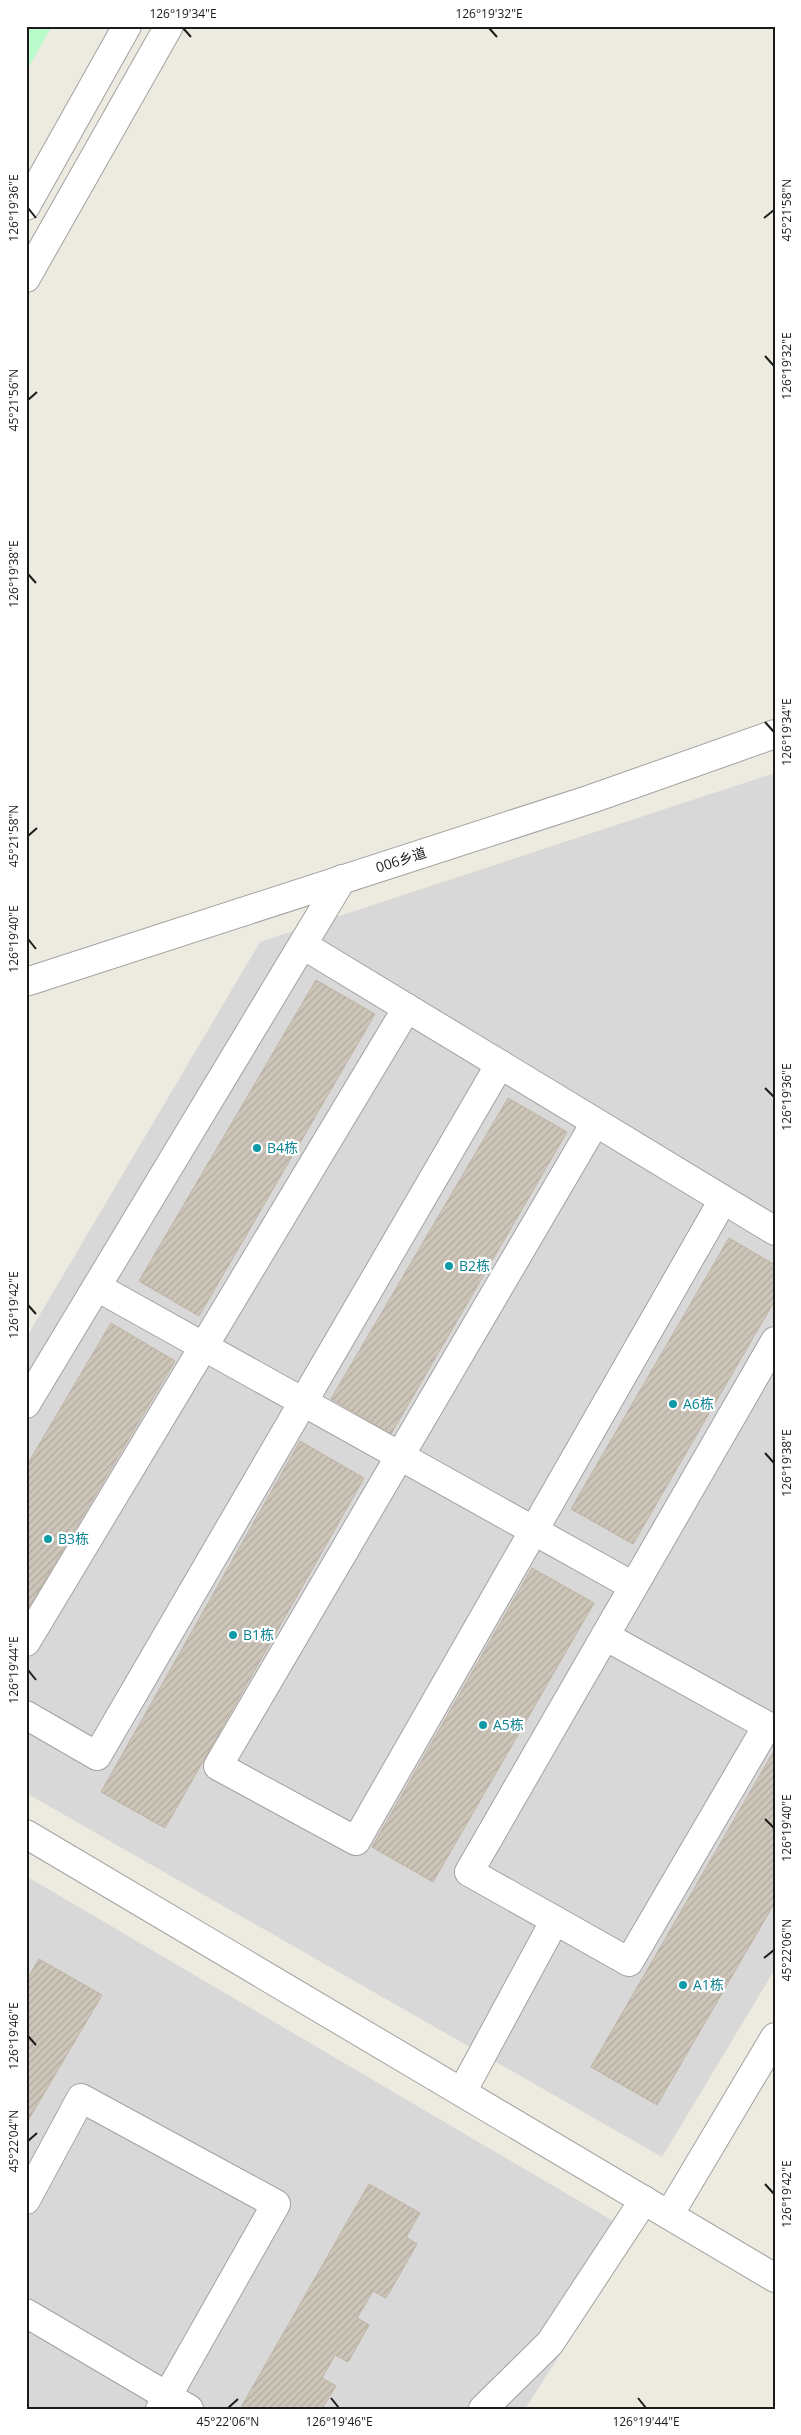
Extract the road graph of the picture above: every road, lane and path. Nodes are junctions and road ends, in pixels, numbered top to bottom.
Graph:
1 (127, 26) edge
2 (169, 26) edge
3 (26, 206) edge
4 (26, 278) edge
5 (775, 734) edge
6 (342, 879) junction
7 (303, 945) junction
8 (26, 982) edge
9 (407, 1008) junction
10 (500, 1064) junction
11 (595, 1123) junction
12 (723, 1200) junction
13 (775, 1231) edge
14 (97, 1288) junction
15 (775, 1341) edge
16 (204, 1347) junction
17 (304, 1403) junction
18 (26, 1404) edge
19 (399, 1456) junction
20 (533, 1530) junction
21 (633, 1586) junction
22 (605, 1636) junction
23 (26, 1642) edge
24 (26, 1715) edge
25 (771, 1728) edge
26 (26, 1834) edge
27 (555, 1920) junction
28 (775, 2037) edge
29 (462, 2092) junction
30 (26, 2200) edge
31 (644, 2200) junction
32 (670, 2215) junction
33 (775, 2278) edge
34 (26, 2313) edge
35 (172, 2404) edge
36 (483, 2409) edge

1 - 3 street
2 - 4 street
5 - 6 street, 006乡道
6 - 7 street
6 - 8 street, 006乡道
7 - 9 street
7 - 14 street
9 - 10 street
9 - 16 street
10 - 11 street
10 - 17 street
11 - 12 street
11 - 19 street
12 - 13 street
12 - 20 street
14 - 16 street
14 - 18 street
15 - 21 street
16 - 17 street
16 - 23 street
17 - 19 street
17 - 24 street
19 - 20 street
19 - 20 street
20 - 21 street
21 - 22 street
22 - 25 street
22 - 27 street
25 - 27 street
26 - 29 street
27 - 29 street
28 - 32 street
29 - 31 street
30 - 35 street
31 - 32 street
31 - 36 street
32 - 33 street
34 - 35 street

